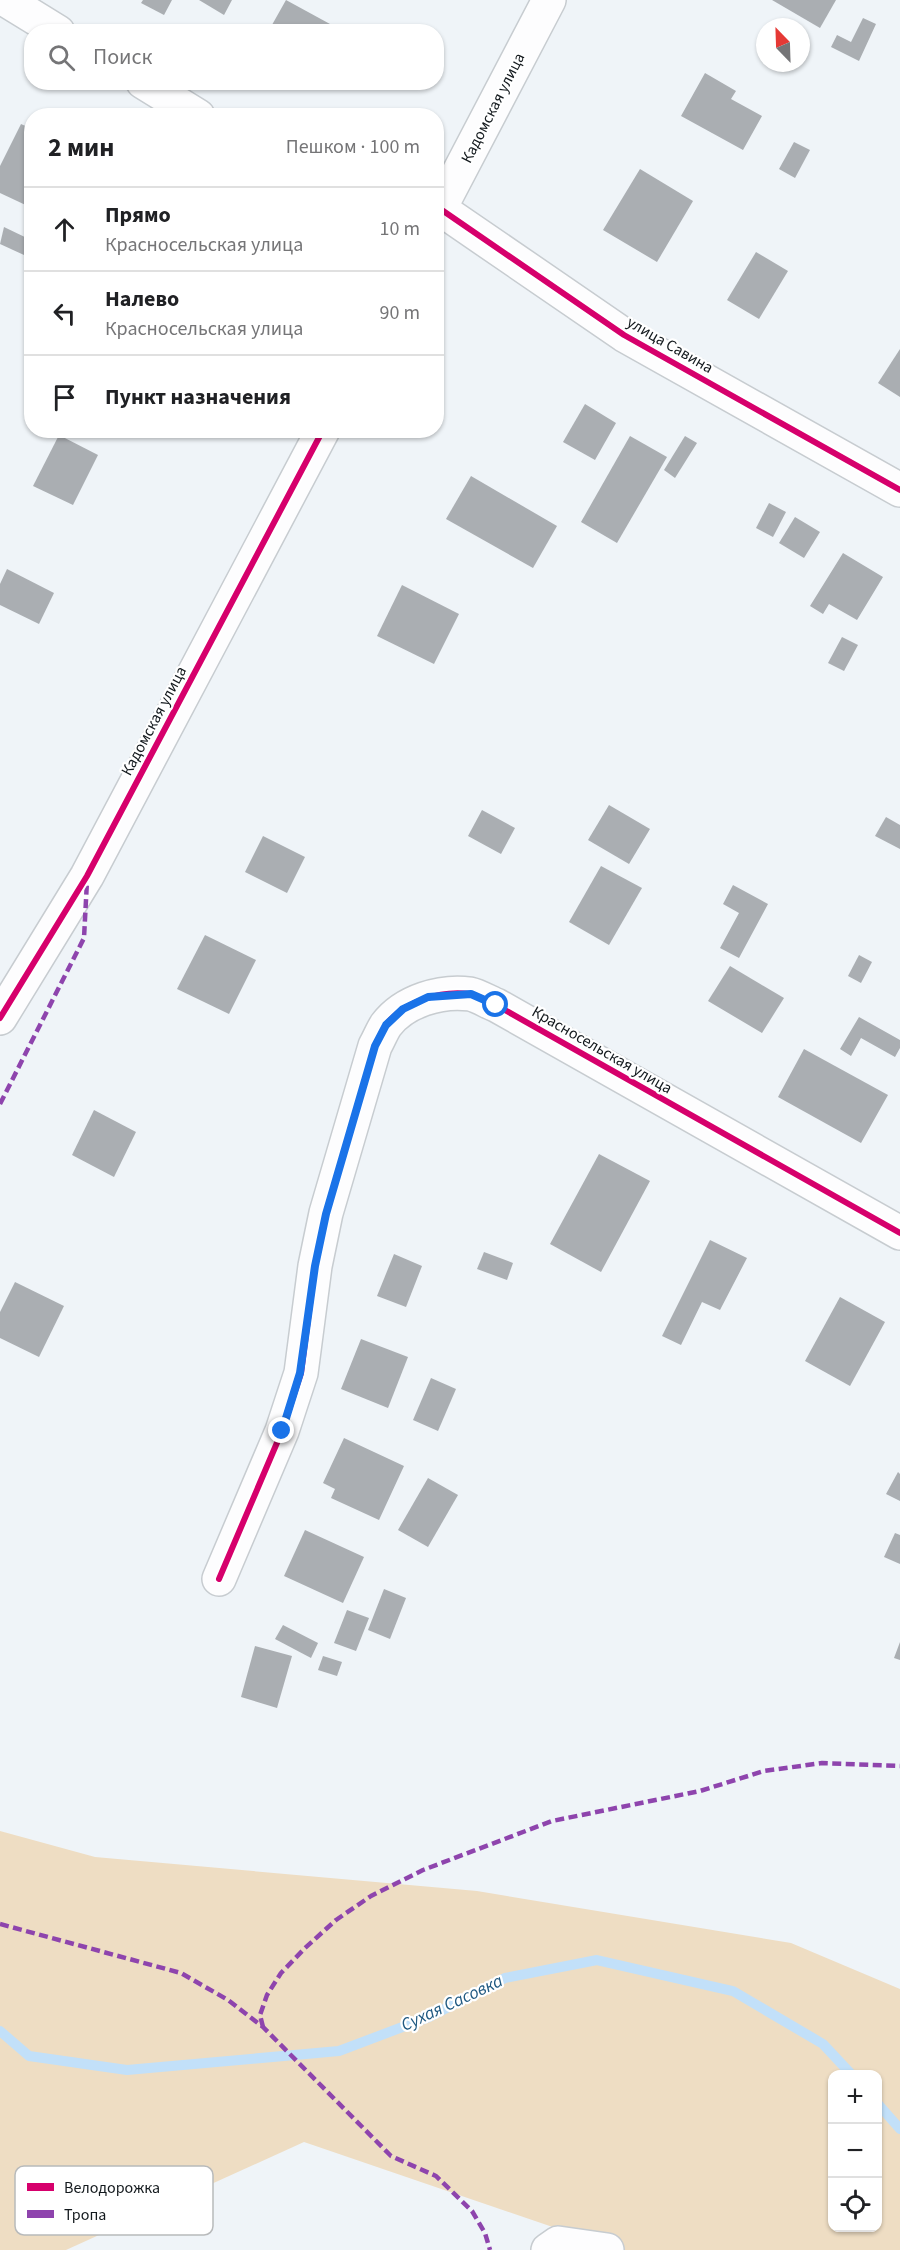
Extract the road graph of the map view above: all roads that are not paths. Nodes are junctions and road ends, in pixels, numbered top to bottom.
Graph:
1 (6, 0) edge
2 (549, 0) edge
3 (45, 24) edge
4 (156, 90) edge
5 (185, 108) edge
6 (444, 199) edge
7 (444, 214) edge
8 (319, 438) edge
9 (900, 489) edge
10 (0, 1018) edge
11 (900, 1233) edge
12 (219, 1579) dead end
13 (548, 2250) edge
14 (607, 2250) edge

1 - 3 street
2 - 6 street, Кадомская улица
4 - 5 street
7 - 9 street, улица Савина
8 - 10 street, Кадомская улица
11 - 12 street, Красносельская улица
13 - 14 street

